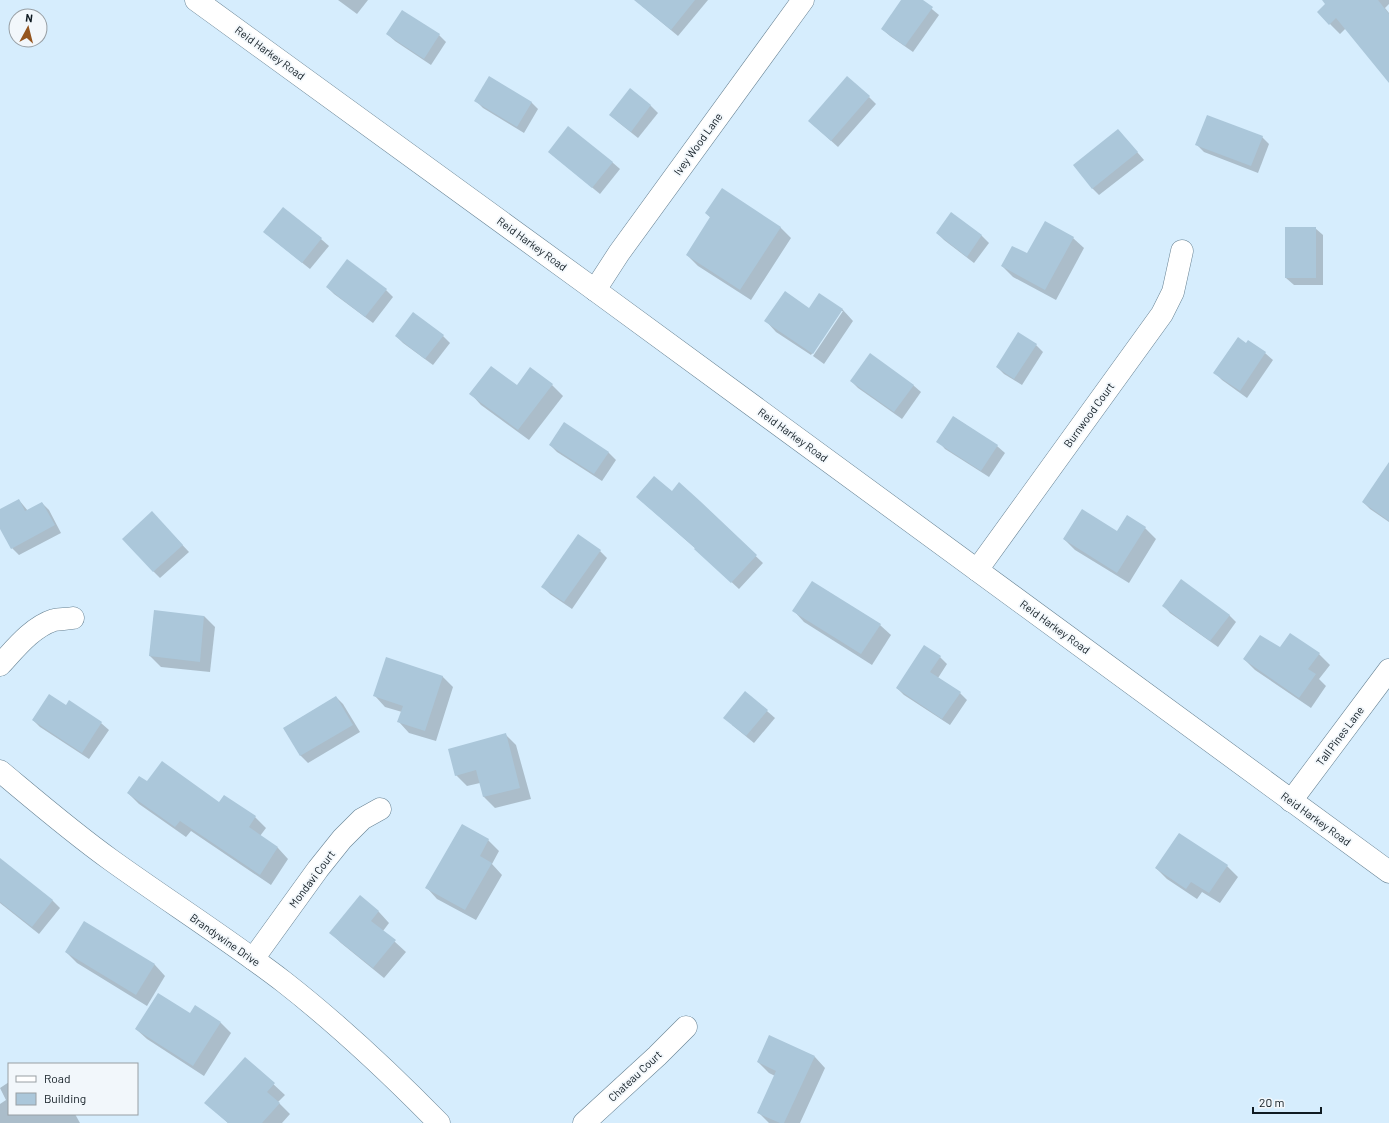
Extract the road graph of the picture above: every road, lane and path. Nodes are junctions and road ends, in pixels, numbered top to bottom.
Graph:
1 (803, 0) edge
2 (207, 3) edge
3 (1182, 251) dead end
4 (595, 290) junction
5 (977, 570) junction
6 (73, 618) dead end
7 (0, 665) edge
8 (1389, 670) edge
9 (0, 771) edge
10 (1291, 801) junction
11 (380, 809) dead end
12 (1389, 872) edge
13 (253, 959) junction
14 (686, 1027) dead end
15 (439, 1123) edge
16 (584, 1123) edge

1 - 4 street, Ivey Wood Lane
2 - 4 street, Reid Harkey Road
3 - 5 street, Burnwood Court
4 - 5 street, Reid Harkey Road
5 - 10 street, Reid Harkey Road
6 - 7 street
8 - 10 street, Tall Pines Lane
9 - 13 street, Brandywine Drive
10 - 12 street, Reid Harkey Road
11 - 13 street, Mondavi Court
13 - 15 street, Brandywine Drive
14 - 16 street, Chateau Court

